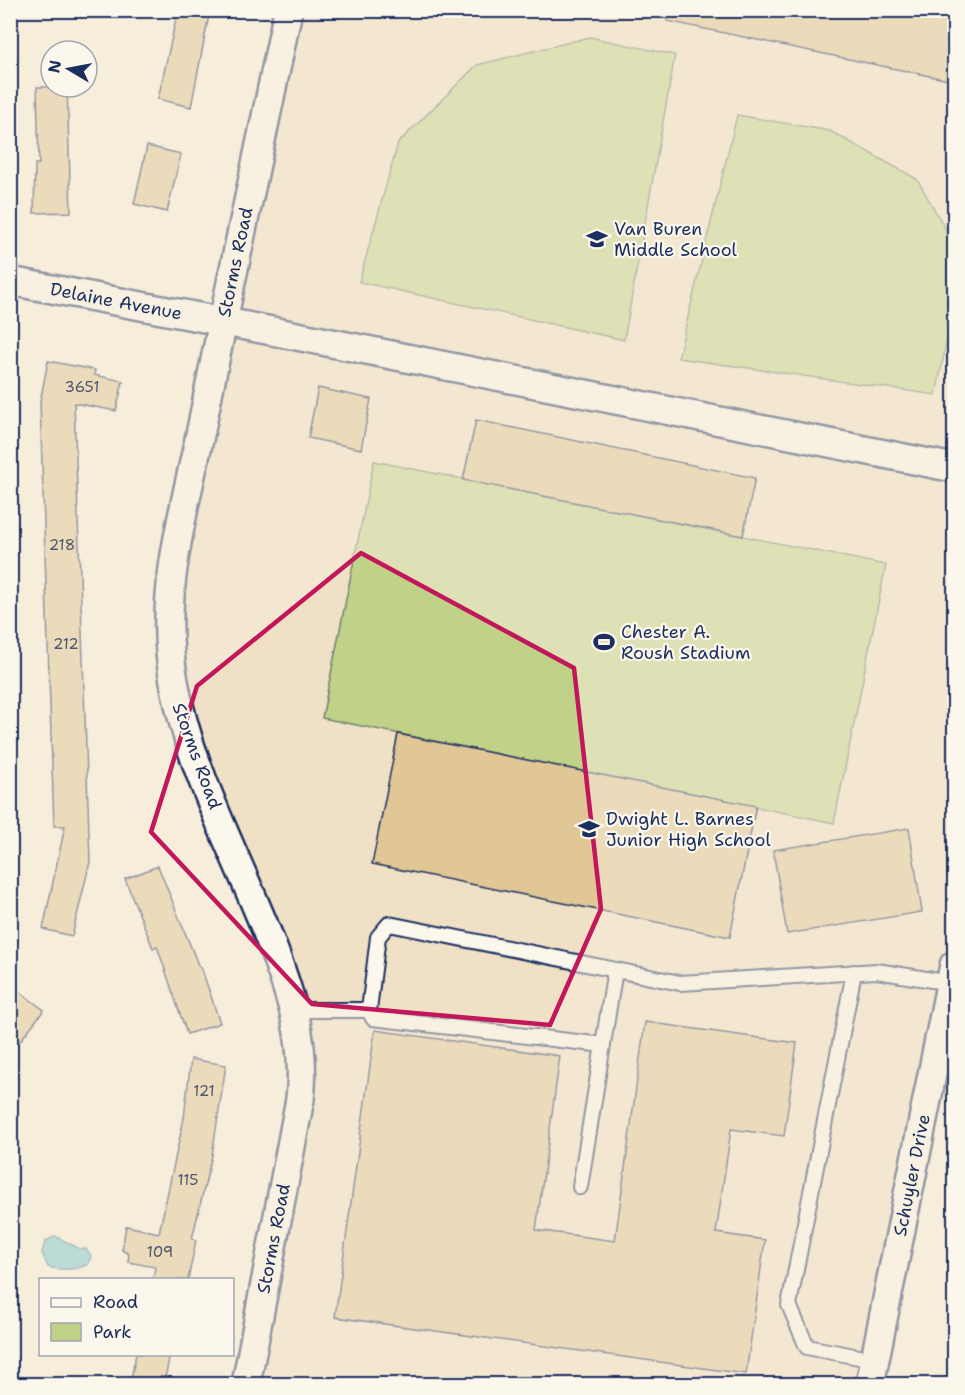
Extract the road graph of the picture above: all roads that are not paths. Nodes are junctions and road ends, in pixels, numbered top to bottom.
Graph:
1 (288, 10) edge
2 (10, 281) edge
3 (222, 321) junction
4 (954, 468) edge
5 (615, 970) junction
6 (854, 972) junction
7 (953, 974) edge
8 (294, 1010) junction
9 (369, 1010) junction
10 (603, 1045) junction
11 (580, 1187) dead end
12 (873, 1372) edge
13 (246, 1384) edge

1 - 3 street, Storms Road
2 - 3 street, Delaine Avenue
3 - 4 street, Delaine Avenue
3 - 8 street, Storms Road
5 - 6 lane
5 - 9 lane
5 - 10 lane
6 - 7 lane
6 - 12 lane
7 - 12 street, Schuyler Drive
8 - 9 lane
8 - 13 street, Storms Road
9 - 10 lane
10 - 11 lane

